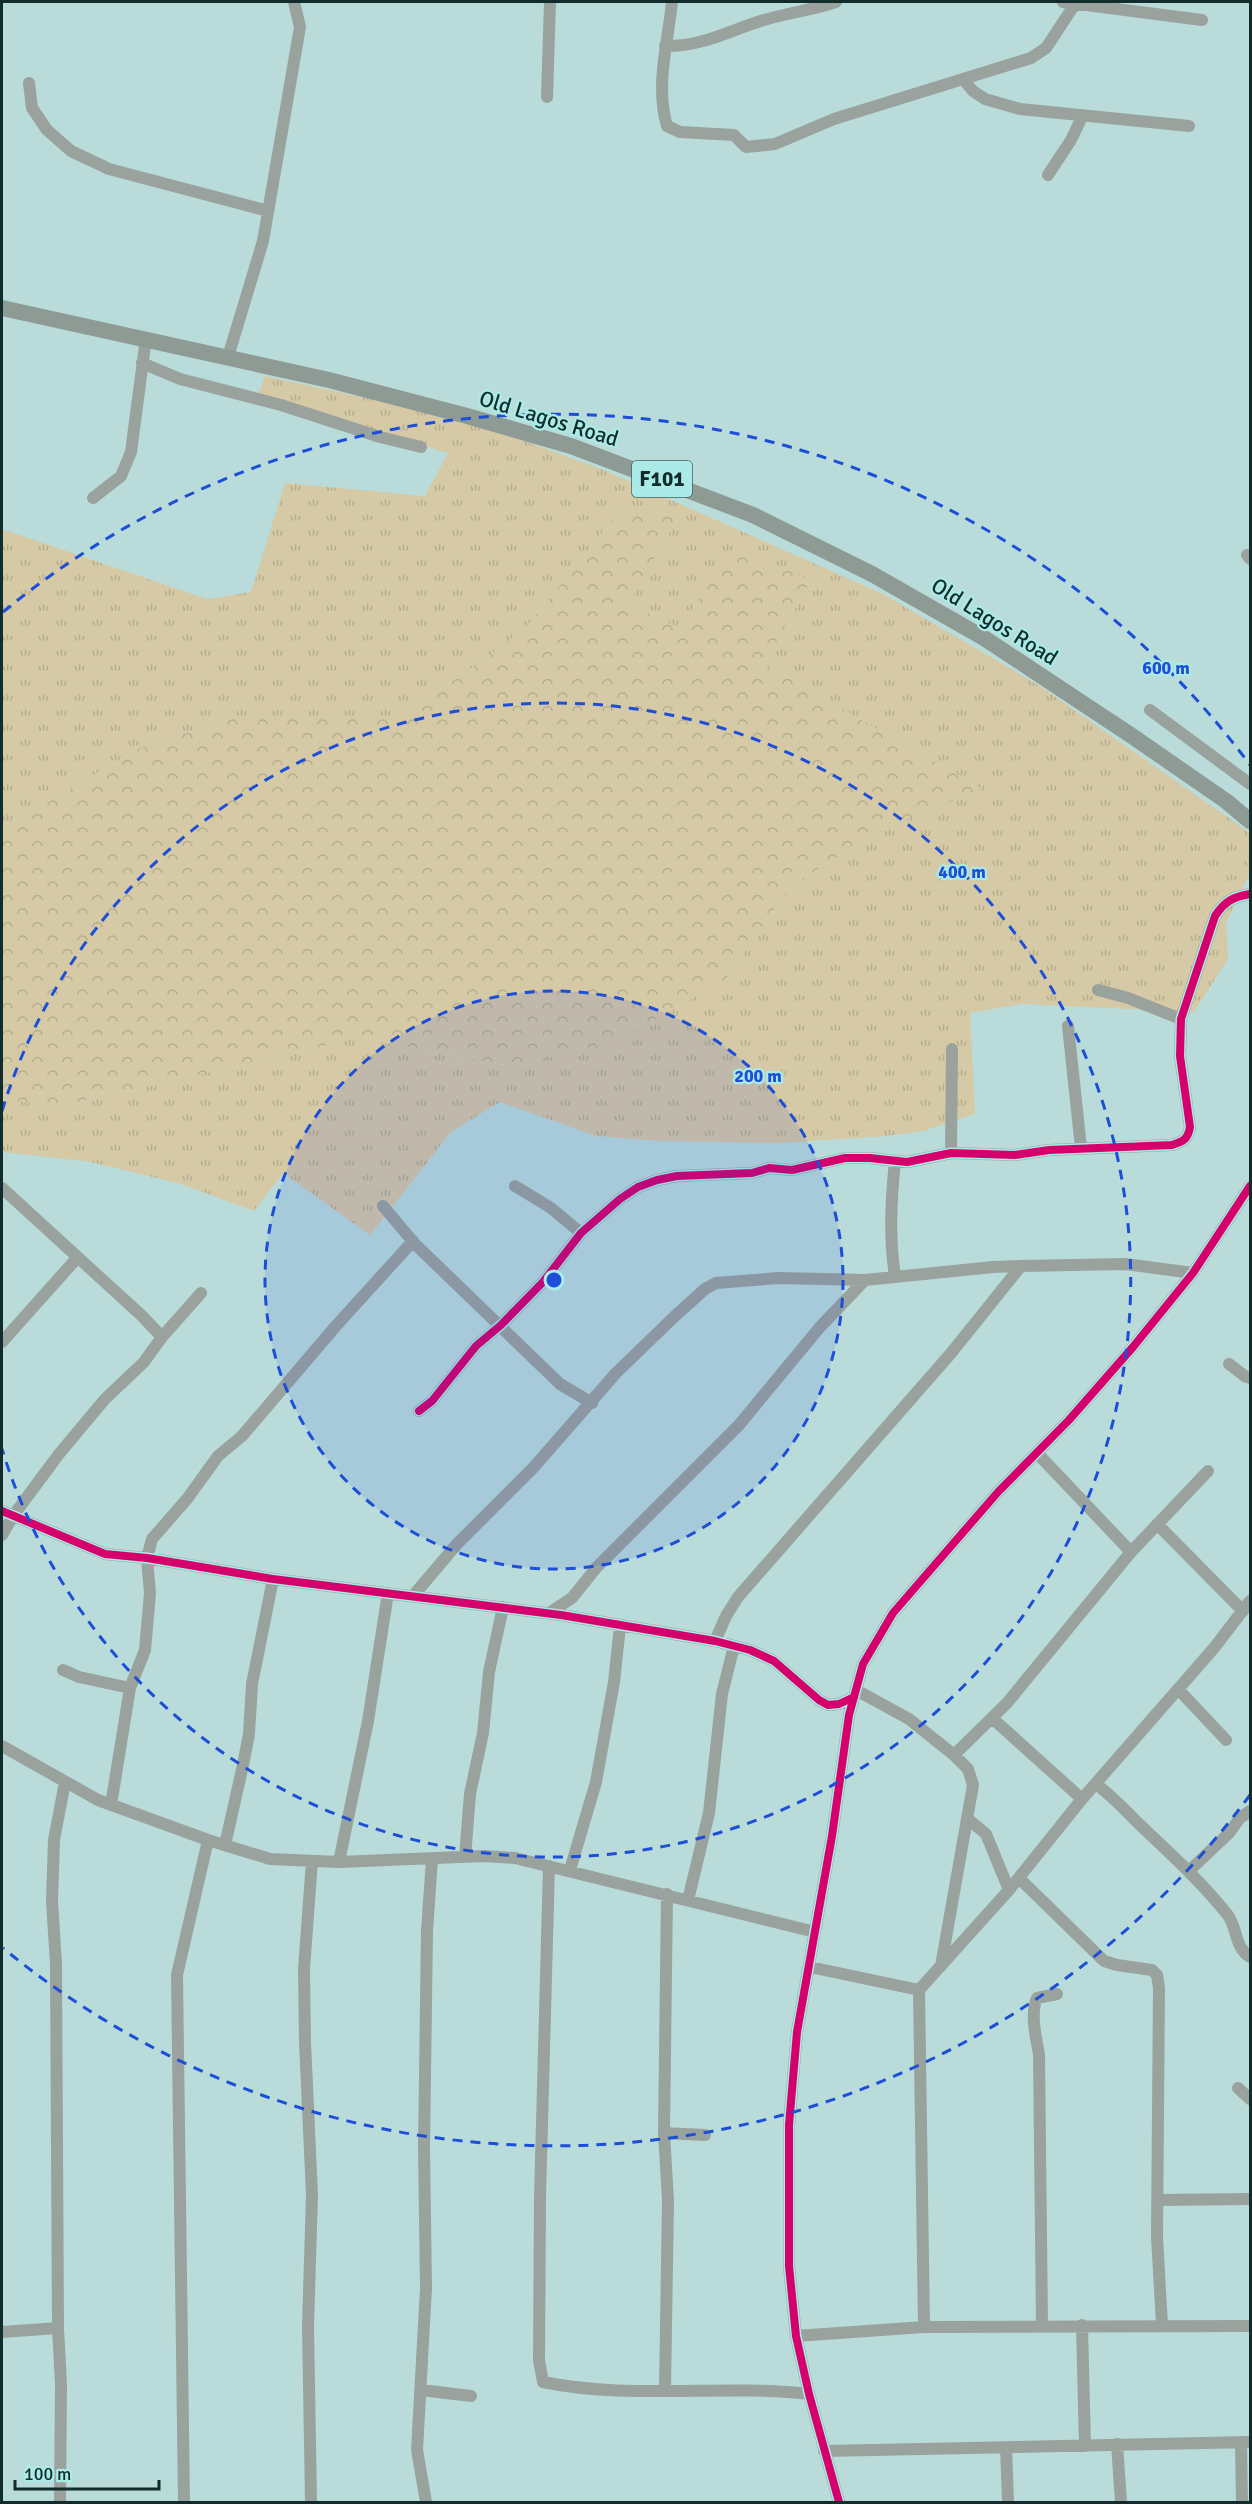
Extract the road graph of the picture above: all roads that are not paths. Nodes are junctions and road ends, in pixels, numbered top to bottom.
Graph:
1 (294, 2) edge
2 (550, 2) edge
3 (672, 2) edge
4 (836, 2) edge
5 (1069, 3) edge
6 (814, 5) edge
7 (1202, 20) dead end
8 (665, 46) junction
9 (963, 79) junction
10 (29, 83) dead end
11 (547, 97) dead end
12 (1083, 115) junction
13 (1189, 126) dead end
14 (1047, 175) dead end
15 (268, 211) junction
16 (2, 308) edge
17 (146, 338) junction
18 (228, 357) junction
19 (142, 363) junction
20 (421, 447) dead end
21 (93, 498) dead end
22 (1150, 710) dead end
23 (1251, 784) edge
24 (1251, 821) edge
25 (1251, 894) edge
26 (1098, 990) dead end
27 (1181, 1019) junction
28 (1068, 1026) dead end
29 (952, 1049) dead end
30 (1082, 1148) junction
31 (951, 1153) junction
32 (895, 1161) junction
33 (514, 1186) dead end
34 (1251, 1186) edge
35 (2, 1188) edge
36 (383, 1206) dead end
37 (581, 1233) junction
38 (413, 1241) junction
39 (77, 1258) junction
40 (1021, 1266) junction
41 (1193, 1273) junction
42 (894, 1276) junction
43 (865, 1280) junction
44 (843, 1281) junction
45 (201, 1293) dead end
46 (844, 1300) junction
47 (501, 1325) junction
48 (162, 1338) junction
49 (2, 1342) edge
50 (1229, 1364) dead end
51 (1251, 1378) edge
52 (592, 1403) junction
53 (419, 1411) dead end
54 (1037, 1453) junction
55 (1208, 1471) dead end
56 (7, 1513) edge
57 (1157, 1524) junction
58 (2, 1535) edge
59 (1131, 1552) junction
60 (147, 1558) junction
61 (273, 1579) junction
62 (388, 1593) junction
63 (412, 1596) junction
64 (572, 1598) junction
65 (1247, 1606) edge
66 (503, 1607) junction
67 (549, 1613) junction
68 (574, 1617) junction
69 (620, 1626) junction
70 (715, 1641) junction
71 (734, 1646) junction
72 (63, 1670) dead end
73 (130, 1688) junction
74 (1178, 1689) junction
75 (855, 1694) junction
76 (992, 1718) junction
77 (1226, 1740) dead end
78 (2, 1746) edge
79 (954, 1755) junction
80 (65, 1782) junction
81 (1095, 1784) junction
82 (1082, 1799) junction
83 (111, 1805) junction
84 (1251, 1810) edge
85 (968, 1819) junction
86 (208, 1840) junction
87 (225, 1845) junction
88 (465, 1857) junction
89 (432, 1859) junction
90 (312, 1861) junction
91 (339, 1862) junction
92 (549, 1866) junction
93 (570, 1870) junction
94 (1190, 1870) junction
95 (1019, 1878) junction
96 (1010, 1890) junction
97 (667, 1894) junction
98 (688, 1900) junction
99 (815, 1932) junction
100 (1251, 1957) edge
101 (941, 1966) junction
102 (810, 1967) junction
103 (919, 1990) junction
104 (1057, 1994) dead end
105 (1238, 2088) dead end
106 (1251, 2099) edge
107 (664, 2133) junction
108 (705, 2135) dead end
109 (1251, 2199) edge
110 (1158, 2200) junction
111 (1082, 2325) junction
112 (1162, 2325) junction
113 (1042, 2326) junction
114 (1251, 2326) edge
115 (924, 2327) junction
116 (58, 2328) junction
117 (2, 2332) edge
118 (796, 2336) junction
119 (421, 2390) junction
120 (665, 2390) junction
121 (809, 2394) junction
122 (471, 2396) dead end
123 (1246, 2442) edge
124 (1117, 2444) junction
125 (1085, 2446) junction
126 (1006, 2448) junction
127 (824, 2451) junction
128 (60, 2502) edge
129 (184, 2502) edge
130 (311, 2502) edge
131 (426, 2502) edge
132 (839, 2502) edge
133 (1008, 2502) edge
134 (1121, 2502) edge
135 (1242, 2502) edge

1 - 15 street
2 - 11 street
3 - 8 street
4 - 6 street
5 - 7 street
5 - 9 street
6 - 8 street
8 - 9 street
9 - 12 street
10 - 15 street
12 - 13 street
12 - 14 street
15 - 18 street
16 - 17 main road, Old Lagos Road / F101
17 - 18 main road, Old Lagos Road / F101
17 - 19 street
18 - 24 main road, Old Lagos Road / F101
19 - 20 street
19 - 21 street
22 - 23 street
25 - 27 street
26 - 27 street
27 - 30 street
28 - 30 street
29 - 31 street
30 - 31 street
31 - 32 street
32 - 37 street
32 - 42 street
33 - 37 street
34 - 41 street
35 - 39 street
36 - 38 street
37 - 47 street
38 - 47 street
38 - 60 street
39 - 48 street
39 - 49 street
40 - 41 street
40 - 42 street
40 - 70 street
41 - 54 street
42 - 43 street
43 - 44 street
43 - 46 street
44 - 46 street
44 - 52 street
45 - 48 street
46 - 64 street
47 - 52 street
47 - 53 street
48 - 56 street
50 - 51 street
52 - 63 street
54 - 59 street
54 - 75 street
55 - 57 street
56 - 58 street
56 - 60 street
57 - 59 street
57 - 65 street
59 - 76 street
60 - 61 street
60 - 73 street
61 - 62 street
61 - 87 street
62 - 63 street
62 - 91 street
63 - 66 street
64 - 67 street
64 - 68 street
65 - 74 street
66 - 67 street
66 - 88 street
67 - 68 street
68 - 69 street
69 - 70 street
69 - 93 street
70 - 71 street
71 - 75 street
71 - 98 street
72 - 73 street
73 - 83 street
74 - 77 street
74 - 81 street
75 - 79 street
75 - 99 street
76 - 79 street
76 - 82 street
78 - 80 street
79 - 85 street
80 - 83 street
80 - 116 street
81 - 82 street
81 - 94 street
82 - 95 street
83 - 86 street
84 - 94 street
85 - 96 street
85 - 101 street
86 - 87 street
86 - 129 street
87 - 90 street
88 - 89 street
88 - 92 street
89 - 91 street
89 - 119 street
90 - 91 street
90 - 130 street
92 - 93 street
92 - 120 street
93 - 97 street
94 - 100 street
95 - 96 street
95 - 110 street
96 - 101 street
97 - 98 street
97 - 107 street
98 - 99 street
99 - 102 street
101 - 103 street
102 - 103 street
102 - 118 street
103 - 115 street
104 - 113 street
105 - 106 street
107 - 108 street
107 - 120 street
109 - 110 street
110 - 112 street
111 - 112 street
111 - 113 street
111 - 125 street
112 - 114 street
113 - 115 street
115 - 118 street
116 - 117 street
116 - 128 street
118 - 121 street
119 - 122 street
119 - 131 street
120 - 121 street
121 - 127 street
123 - 124 street
123 - 135 street
124 - 125 street
124 - 134 street
125 - 126 street
126 - 127 street
126 - 133 street
127 - 132 street

